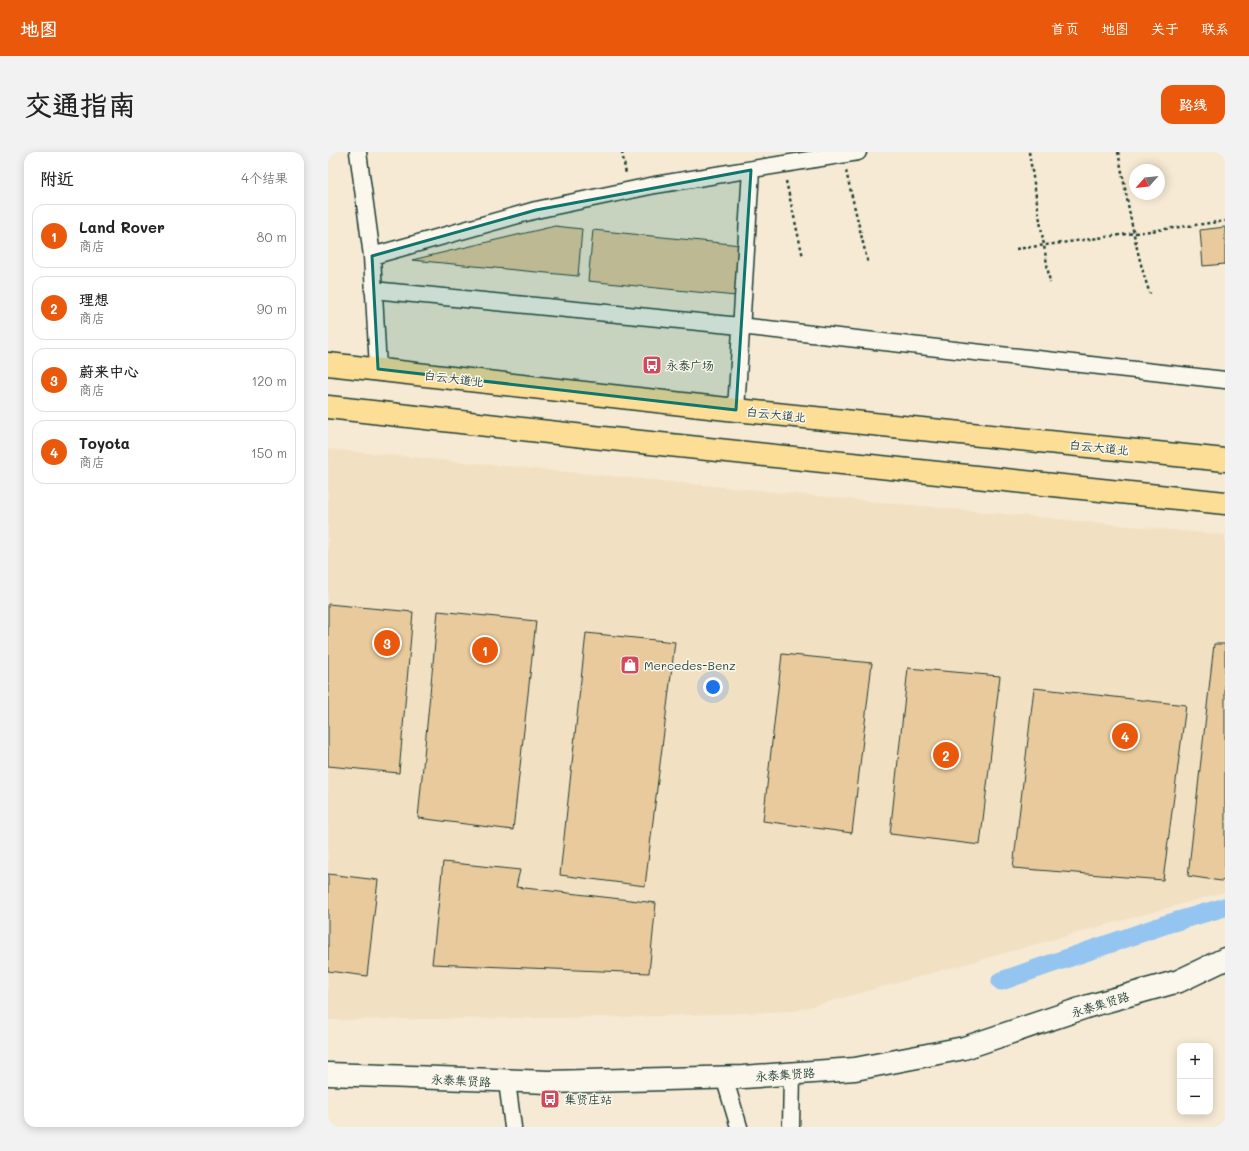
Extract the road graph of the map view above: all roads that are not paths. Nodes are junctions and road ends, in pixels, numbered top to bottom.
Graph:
1 (358, 152) edge
2 (850, 153) edge
3 (751, 170) junction
4 (372, 256) junction
5 (373, 290) junction
6 (740, 326) junction
7 (328, 364) edge
8 (378, 369) junction
9 (1225, 380) edge
10 (328, 407) edge
11 (736, 410) junction
12 (1225, 460) edge
13 (1225, 503) edge
14 (1225, 959) edge
15 (328, 1074) edge
16 (792, 1074) junction
17 (724, 1077) junction
18 (507, 1082) junction
19 (513, 1127) edge
20 (739, 1127) edge
21 (791, 1127) edge

1 - 4 street
2 - 3 street
3 - 4 street
3 - 6 street
4 - 5 street
5 - 6 street
5 - 8 street
6 - 9 street
6 - 11 street
7 - 8 highway, 白云大道北
8 - 11 highway, 白云大道北
10 - 13 highway
11 - 12 highway, 白云大道北
14 - 16 street, 永泰集贤路
15 - 18 street, 永泰集贤路
16 - 17 street, 永泰集贤路
16 - 21 street
17 - 18 street, 永泰集贤路
17 - 20 street
18 - 19 street

